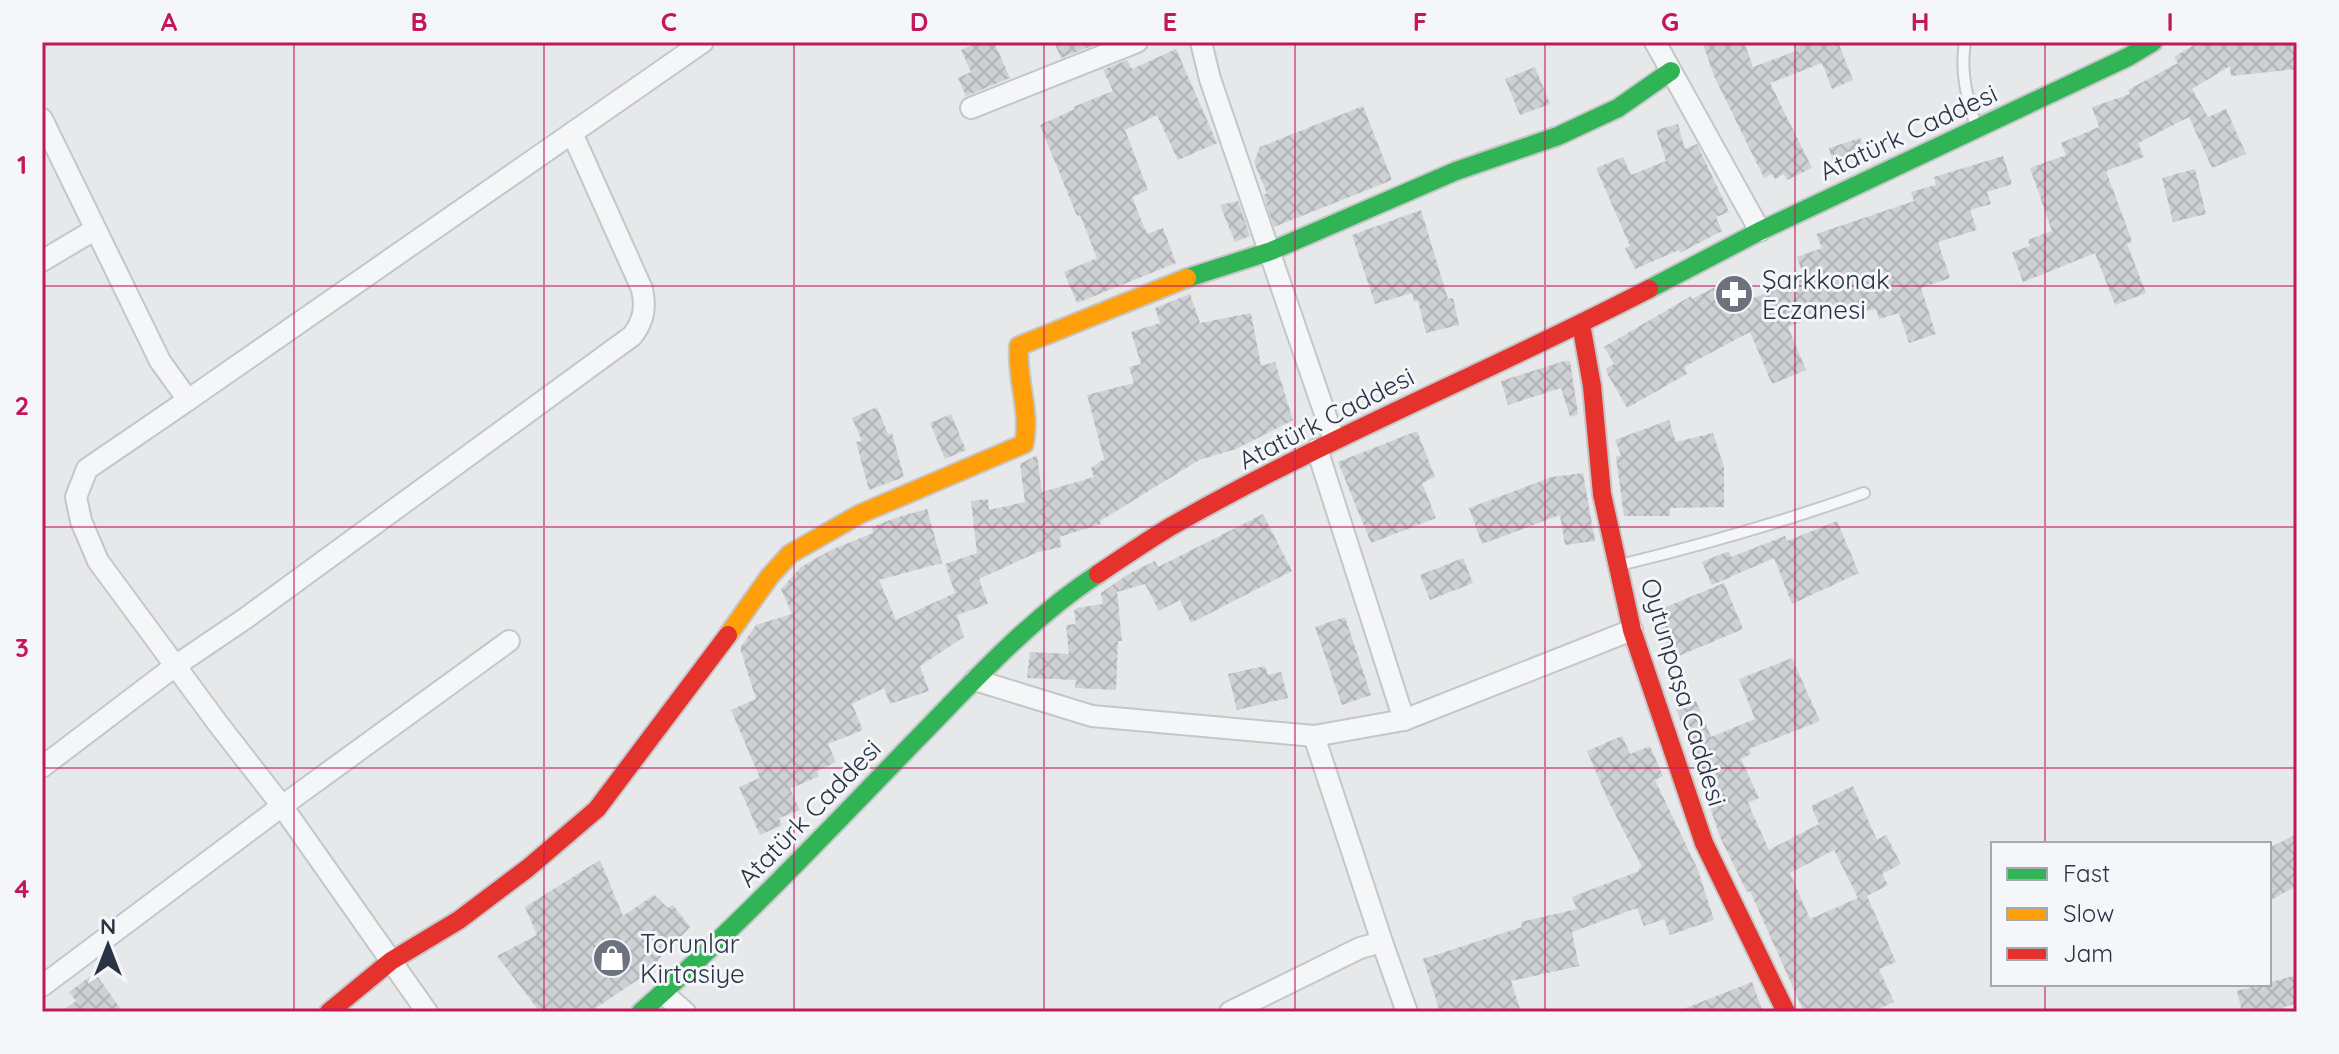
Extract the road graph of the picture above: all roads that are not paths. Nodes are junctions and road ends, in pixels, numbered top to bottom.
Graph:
1 (703, 42) edge
2 (1137, 42) edge
3 (1201, 42) edge
4 (1655, 42) edge
5 (1965, 42) edge
6 (2153, 42) edge
7 (2127, 50) edge
8 (1671, 71) junction
9 (971, 108) dead end
10 (42, 119) edge
11 (1977, 128) junction
12 (572, 133) junction
13 (94, 230) junction
14 (1760, 231) junction
15 (1271, 251) junction
16 (42, 261) edge
17 (1581, 324) junction
18 (188, 400) junction
19 (1325, 444) junction
20 (1864, 493) dead end
21 (1618, 565) junction
22 (1632, 630) junction
23 (509, 641) dead end
24 (175, 666) junction
25 (975, 680) junction
26 (1404, 720) junction
27 (1314, 736) junction
28 (42, 767) edge
29 (282, 806) junction
30 (1382, 942) junction
31 (391, 961) junction
32 (42, 986) edge
33 (664, 994) junction
34 (329, 1012) edge
35 (427, 1012) edge
36 (641, 1012) edge
37 (685, 1012) edge
38 (1230, 1012) edge
39 (1407, 1012) edge
40 (1786, 1012) edge

1 - 12 street
2 - 9 street
3 - 15 street
4 - 8 street
5 - 11 lane
6 - 7 street, Atatürk Caddesi
7 - 11 street, Atatürk Caddesi
8 - 14 street
8 - 15 street
10 - 13 street
11 - 14 street, Atatürk Caddesi
12 - 18 street
12 - 24 street
13 - 16 street
13 - 18 street
14 - 17 street, Atatürk Caddesi
15 - 19 street
15 - 31 street
17 - 19 street, Atatürk Caddesi
17 - 21 street, Oytunpaşa Caddesi
18 - 24 street
19 - 25 street, Atatürk Caddesi
19 - 26 street
20 - 21 lane
21 - 22 street, Oytunpaşa Caddesi
22 - 26 street
22 - 40 street, Oytunpaşa Caddesi
23 - 29 street
24 - 28 street
24 - 29 street
25 - 27 street
25 - 33 street, Atatürk Caddesi
26 - 27 street
27 - 30 street
29 - 31 street
29 - 32 street
30 - 38 street
30 - 39 street
31 - 34 street
31 - 35 street
33 - 36 street, Atatürk Caddesi
33 - 37 street

